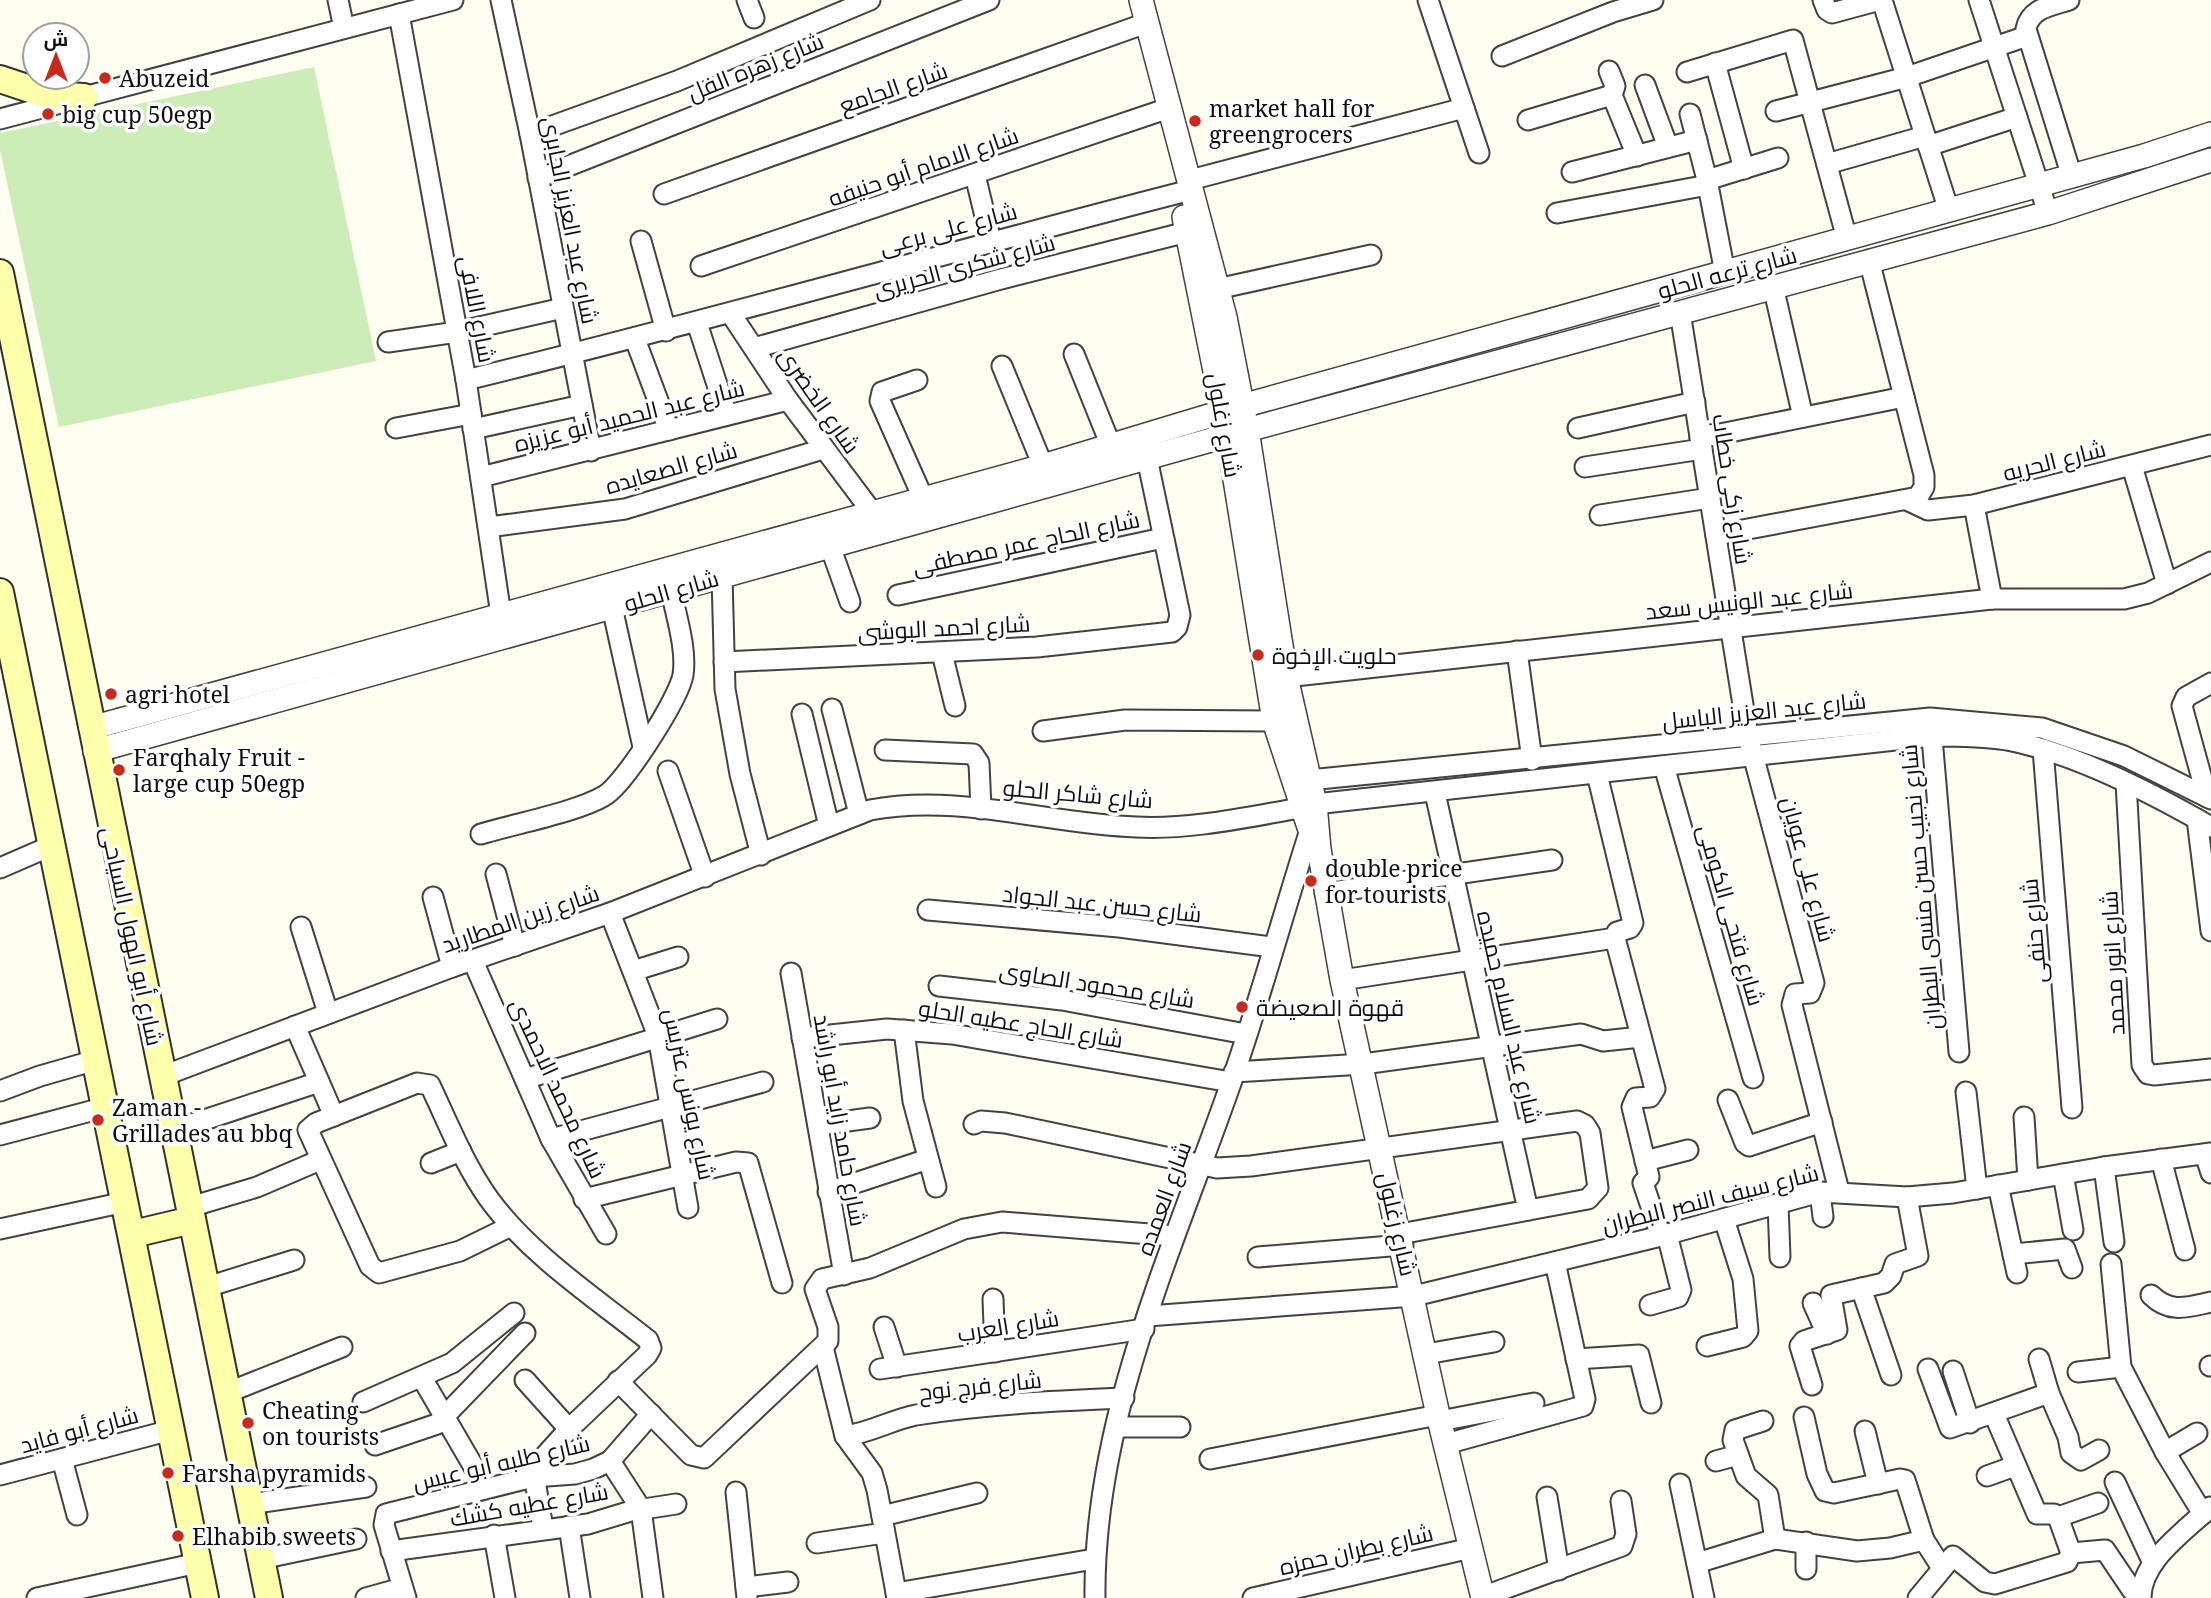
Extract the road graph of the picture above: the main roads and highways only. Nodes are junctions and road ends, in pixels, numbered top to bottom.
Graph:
1 (0, 79) edge
2 (84, 97) road end
3 (0, 273) edge
4 (0, 592) edge
5 (191, 1214) junction
6 (133, 1234) junction
7 (205, 1598) edge
8 (269, 1598) edge

1 - 2 main road
3 - 5 main road, شارع أبو الهول السياحى
4 - 6 main road
5 - 6 main road
5 - 8 main road, شارع أبو الهول السياحى
6 - 7 main road

